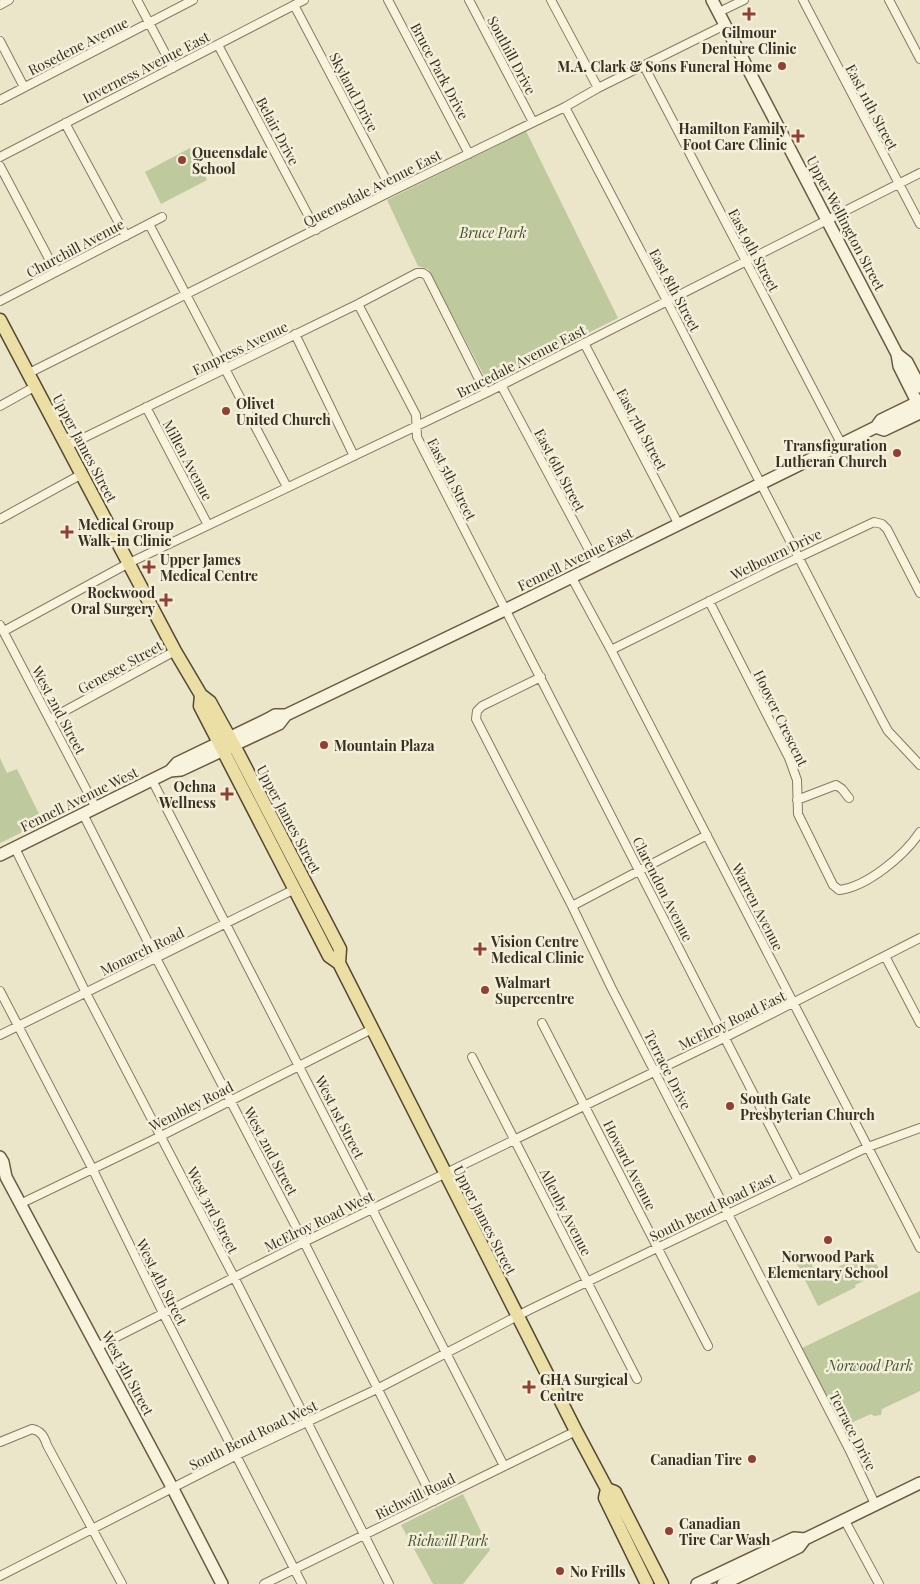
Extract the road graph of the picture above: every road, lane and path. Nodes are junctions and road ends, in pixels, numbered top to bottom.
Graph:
1 (9, 0) edge
2 (137, 0) edge
3 (193, 0) edge
4 (304, 0) edge
5 (388, 0) edge
6 (469, 0) edge
7 (550, 0) edge
8 (712, 0) edge
9 (744, 0) edge
10 (803, 0) edge
11 (890, 0) edge
12 (0, 5) edge
13 (294, 5) junction
14 (719, 12) junction
15 (149, 22) junction
16 (725, 25) junction
17 (0, 41) edge
18 (218, 45) junction
19 (920, 59) edge
20 (644, 66) junction
21 (173, 68) junction
22 (24, 87) junction
23 (598, 88) junction
24 (0, 100) edge
25 (565, 107) junction
26 (533, 122) junction
27 (65, 123) junction
28 (469, 154) junction
29 (0, 157) edge
30 (0, 166) edge
31 (920, 173) edge
32 (898, 184) junction
33 (392, 191) junction
34 (162, 217) dead end
35 (827, 220) junction
36 (149, 224) junction
37 (920, 224) edge
38 (316, 230) junction
39 (126, 236) junction
40 (746, 261) junction
41 (56, 272) junction
42 (185, 295) junction
43 (667, 301) junction
44 (0, 302) edge
45 (358, 304) junction
46 (0, 320) edge
47 (295, 334) junction
48 (584, 343) junction
49 (897, 354) junction
50 (225, 368) junction
51 (29, 373) junction
52 (501, 385) junction
53 (36, 386) junction
54 (920, 387) edge
55 (486, 393) junction
56 (0, 406) edge
57 (919, 406) edge
58 (146, 407) junction
59 (417, 426) junction
60 (842, 445) junction
61 (67, 446) junction
62 (354, 456) junction
63 (82, 474) junction
64 (761, 484) junction
65 (287, 487) junction
66 (0, 518) edge
67 (208, 525) junction
68 (679, 526) junction
69 (799, 557) junction
70 (129, 563) junction
71 (597, 565) junction
72 (572, 578) junction
73 (920, 593) edge
74 (709, 601) junction
75 (506, 610) junction
76 (2, 628) edge
77 (175, 650) junction
78 (611, 650) junction
79 (541, 677) junction
80 (50, 719) junction
81 (227, 744) junction
82 (920, 765) edge
83 (152, 780) junction
84 (849, 798) dead end
85 (797, 800) junction
86 (96, 808) junction
87 (83, 814) junction
88 (707, 835) junction
89 (919, 838) edge
90 (14, 848) junction
91 (0, 855) edge
92 (640, 870) junction
93 (295, 889) junction
94 (572, 906) junction
95 (227, 923) junction
96 (920, 938) edge
97 (885, 956) junction
98 (156, 958) junction
99 (339, 963) junction
100 (0, 991) edge
101 (86, 993) junction
102 (793, 1004) junction
103 (542, 1022) dead end
104 (920, 1023) edge
105 (18, 1026) junction
106 (372, 1029) junction
107 (0, 1035) edge
108 (724, 1038) junction
109 (472, 1057) dead end
110 (300, 1066) junction
111 (655, 1072) junction
112 (230, 1100) junction
113 (585, 1105) junction
114 (920, 1128) edge
115 (161, 1136) junction
116 (515, 1139) junction
117 (868, 1147) junction
118 (0, 1157) edge
119 (92, 1168) junction
120 (445, 1172) junction
121 (2, 1176) edge
122 (798, 1179) junction
123 (20, 1204) junction
124 (372, 1208) junction
125 (728, 1214) junction
126 (304, 1242) junction
127 (657, 1248) junction
128 (920, 1248) edge
129 (234, 1277) junction
130 (588, 1282) junction
131 (162, 1313) junction
132 (518, 1316) junction
133 (708, 1346) dead end
134 (97, 1347) junction
135 (446, 1353) junction
136 (637, 1379) dead end
137 (377, 1389) junction
138 (306, 1422) junction
139 (576, 1431) junction
140 (0, 1442) edge
141 (237, 1455) junction
142 (504, 1466) junction
143 (920, 1483) edge
144 (173, 1489) junction
145 (607, 1489) junction
146 (619, 1500) junction
147 (434, 1501) junction
148 (875, 1504) junction
149 (844, 1519) junction
150 (616, 1520) junction
151 (92, 1529) junction
152 (364, 1535) junction
153 (805, 1539) junction
154 (295, 1569) junction
155 (0, 1576) edge
156 (122, 1584) edge
157 (222, 1584) edge
158 (264, 1584) edge
159 (302, 1584) edge
160 (389, 1584) edge
161 (647, 1584) edge
162 (662, 1584) edge
163 (698, 1584) edge
164 (723, 1584) edge
165 (878, 1584) edge

1 - 12 street
2 - 15 street
3 - 15 street, Rosedene Avenue
4 - 13 street, Inverness Avenue East
5 - 28 street, Bruce Park Drive
6 - 26 street, Southill Drive
7 - 23 street
8 - 14 main road, Upper Wellington Street
9 - 14 street
10 - 32 street, East 11th Street
11 - 19 street
13 - 18 street, Inverness Avenue East
13 - 33 street, Skyland Drive
14 - 16 main road, Upper Wellington Street
15 - 21 street
15 - 22 street, Rosedene Avenue
16 - 20 street, Queensdale Avenue East
16 - 35 main road, Upper Wellington Street
17 - 22 street
18 - 21 street, Inverness Avenue East
18 - 38 street, Belair Drive
20 - 23 street, Queensdale Avenue East
20 - 40 street, East 9th Street
21 - 27 street, Inverness Avenue East
22 - 24 street, Rosedene Avenue
23 - 25 street, Queensdale Avenue East
25 - 26 street, Queensdale Avenue East
25 - 43 street, East 8th Street
26 - 28 street, Queensdale Avenue East
27 - 29 street, Inverness Avenue East
27 - 39 street
28 - 33 street, Queensdale Avenue East
30 - 41 street
31 - 32 street, Brucedale Avenue East
32 - 35 street, Brucedale Avenue East
32 - 37 street, East 11th Street
33 - 38 street, Queensdale Avenue East
34 - 36 street, Churchill Avenue
35 - 40 street, Brucedale Avenue East
35 - 49 main road, Upper Wellington Street
36 - 39 street, Churchill Avenue
36 - 42 street
38 - 42 street, Queensdale Avenue East
39 - 41 street, Churchill Avenue
40 - 43 street, Brucedale Avenue East
40 - 60 street, East 9th Street
41 - 44 street, Churchill Avenue
42 - 50 street
42 - 51 street, Queensdale Avenue East
43 - 48 street, Brucedale Avenue East
43 - 64 street, East 8th Street
45 - 47 street, Empress Avenue
45 - 55 street, Empress Avenue
45 - 59 street, East 5th Street
46 - 51 main road, Upper James Street
47 - 50 street, Empress Avenue
47 - 62 street
48 - 52 street, Brucedale Avenue East
48 - 68 street, East 7th Street
49 - 54 main road, Upper Wellington Street
49 - 57 main road, Upper Wellington Street
50 - 58 street, Empress Avenue
50 - 65 street
51 - 53 main road, Upper James Street
52 - 55 street, Brucedale Avenue East
52 - 71 street, East 6th Street
53 - 56 street
53 - 61 main road, Upper James Street
55 - 59 street, Brucedale Avenue East
57 - 60 main road, Fennell Avenue East
58 - 61 street, Empress Avenue
58 - 67 street, Millen Avenue
59 - 62 street, Brucedale Avenue East
59 - 75 street, East 5th Street
60 - 64 main road, Fennell Avenue East
61 - 63 main road, Upper James Street
62 - 65 street, Brucedale Avenue East
63 - 66 street
63 - 70 main road, Upper James Street
64 - 68 main road, Fennell Avenue East
64 - 69 street
65 - 67 street, Brucedale Avenue East
67 - 70 street, Brucedale Avenue East
68 - 71 main road, Fennell Avenue East
69 - 73 street, Welbourn Drive
69 - 74 street, Welbourn Drive
69 - 82 street
70 - 76 street, Brucedale Avenue East
70 - 77 main road, Upper James Street
71 - 72 main road, Fennell Avenue East
72 - 75 main road, Fennell Avenue East
72 - 78 street, Warren Avenue
74 - 78 street, Welbourn Drive
74 - 85 street, Hoover Crescent
75 - 79 street, Clarendon Avenue
75 - 81 main road, Fennell Avenue East
76 - 80 street, West 2nd Street
77 - 80 street, Genesee Street
77 - 81 main road, Upper James Street
78 - 88 street, Warren Avenue
79 - 92 street, Clarendon Avenue
79 - 94 street, Terrace Drive
80 - 86 street, West 2nd Street
81 - 83 main road, Fennell Avenue West
81 - 93 main road, Upper James Street
81 - 99 main road, Upper James Street
83 - 86 main road, Fennell Avenue West
83 - 95 street, West 1st Street
84 - 85 street
85 - 89 street, Hoover Crescent
86 - 87 main road, Fennell Avenue West
87 - 90 main road, Fennell Avenue West
87 - 98 street, West 2nd Street
88 - 92 street
88 - 102 street, Warren Avenue
90 - 91 main road, Fennell Avenue West
90 - 101 street, West 3rd Street
92 - 94 street
92 - 108 street, Clarendon Avenue
93 - 95 street, Monarch Road
93 - 99 main road, Upper James Street
94 - 111 street, Terrace Drive
95 - 98 street, Monarch Road
95 - 110 street, West 1st Street
96 - 97 street, McElroy Road East
97 - 102 street, McElroy Road East
97 - 104 street
98 - 101 street, Monarch Road
98 - 112 street, West 2nd Street
99 - 106 main road, Upper James Street
100 - 105 street, West 4th Street
101 - 105 street, Monarch Road
101 - 115 street, West 3rd Street
102 - 108 street, McElroy Road East
102 - 117 street, Warren Avenue
103 - 113 street, Howard Avenue
105 - 107 street, Monarch Road
105 - 119 street, West 4th Street
106 - 110 street, Wembley Road
106 - 120 main road, Upper James Street
108 - 111 street, McElroy Road East
108 - 122 street, Clarendon Avenue
109 - 116 street, Allenby Avenue
110 - 112 street, Wembley Road
110 - 124 street, West 1st Street
111 - 113 street, McElroy Road East
111 - 125 street, Terrace Drive
112 - 115 street, Wembley Road
112 - 126 street, West 2nd Street
113 - 116 street, McElroy Road East
113 - 127 street, Howard Avenue
114 - 117 street, South Bend Road East
115 - 119 street, Wembley Road
115 - 129 street, West 3rd Street
116 - 120 street, McElroy Road East
116 - 130 street, Allenby Avenue
117 - 122 street, South Bend Road East
117 - 128 street, Warren Avenue
118 - 121 main road, West 5th Street
119 - 123 street, Wembley Road
119 - 131 street, West 4th Street
120 - 124 street, McElroy Road West
120 - 132 main road, Upper James Street
121 - 123 main road, West 5th Street
122 - 125 street, South Bend Road East
123 - 134 main road, West 5th Street
124 - 126 street, McElroy Road West
124 - 135 street, West 1st Street
125 - 127 street, South Bend Road East
125 - 148 street, Terrace Drive
126 - 129 street, McElroy Road West
126 - 137 street, West 2nd Street
127 - 130 street, South Bend Road East
127 - 133 street, Howard Avenue
129 - 131 street, McElroy Road West
129 - 138 street, West 3rd Street
130 - 132 street, South Bend Road East
130 - 136 street, Allenby Avenue
131 - 134 street, McElroy Road West
131 - 141 street, West 4th Street
132 - 135 street, South Bend Road West
132 - 139 main road, Upper James Street
134 - 144 main road, West 5th Street
135 - 137 street, South Bend Road West
135 - 142 street, West 1st Street
137 - 138 street, South Bend Road West
137 - 147 street, West 2nd Street
138 - 141 street, South Bend Road West
138 - 152 street, West 3rd Street
139 - 142 street, Richwill Road
139 - 145 main road, Upper James Street
140 - 151 street
141 - 144 street, South Bend Road West
141 - 154 street, West 4th Street
142 - 147 street, Richwill Road
143 - 148 main road
144 - 151 street, South Bend Road West
144 - 157 main road, West 5th Street
145 - 146 main road, Upper James Street
145 - 150 main road, Upper James Street
146 - 150 main road
146 - 162 main road, Upper James Street
147 - 152 street, Richwill Road
148 - 149 main road
149 - 153 main road
149 - 165 street
150 - 161 main road, Upper James Street
151 - 155 street, South Bend Road West
151 - 156 street
152 - 154 street, Richwill Road
152 - 160 street, West 3rd Street
153 - 163 main road
153 - 164 main road
154 - 158 street, Richwill Road
154 - 159 street, West 4th Street

